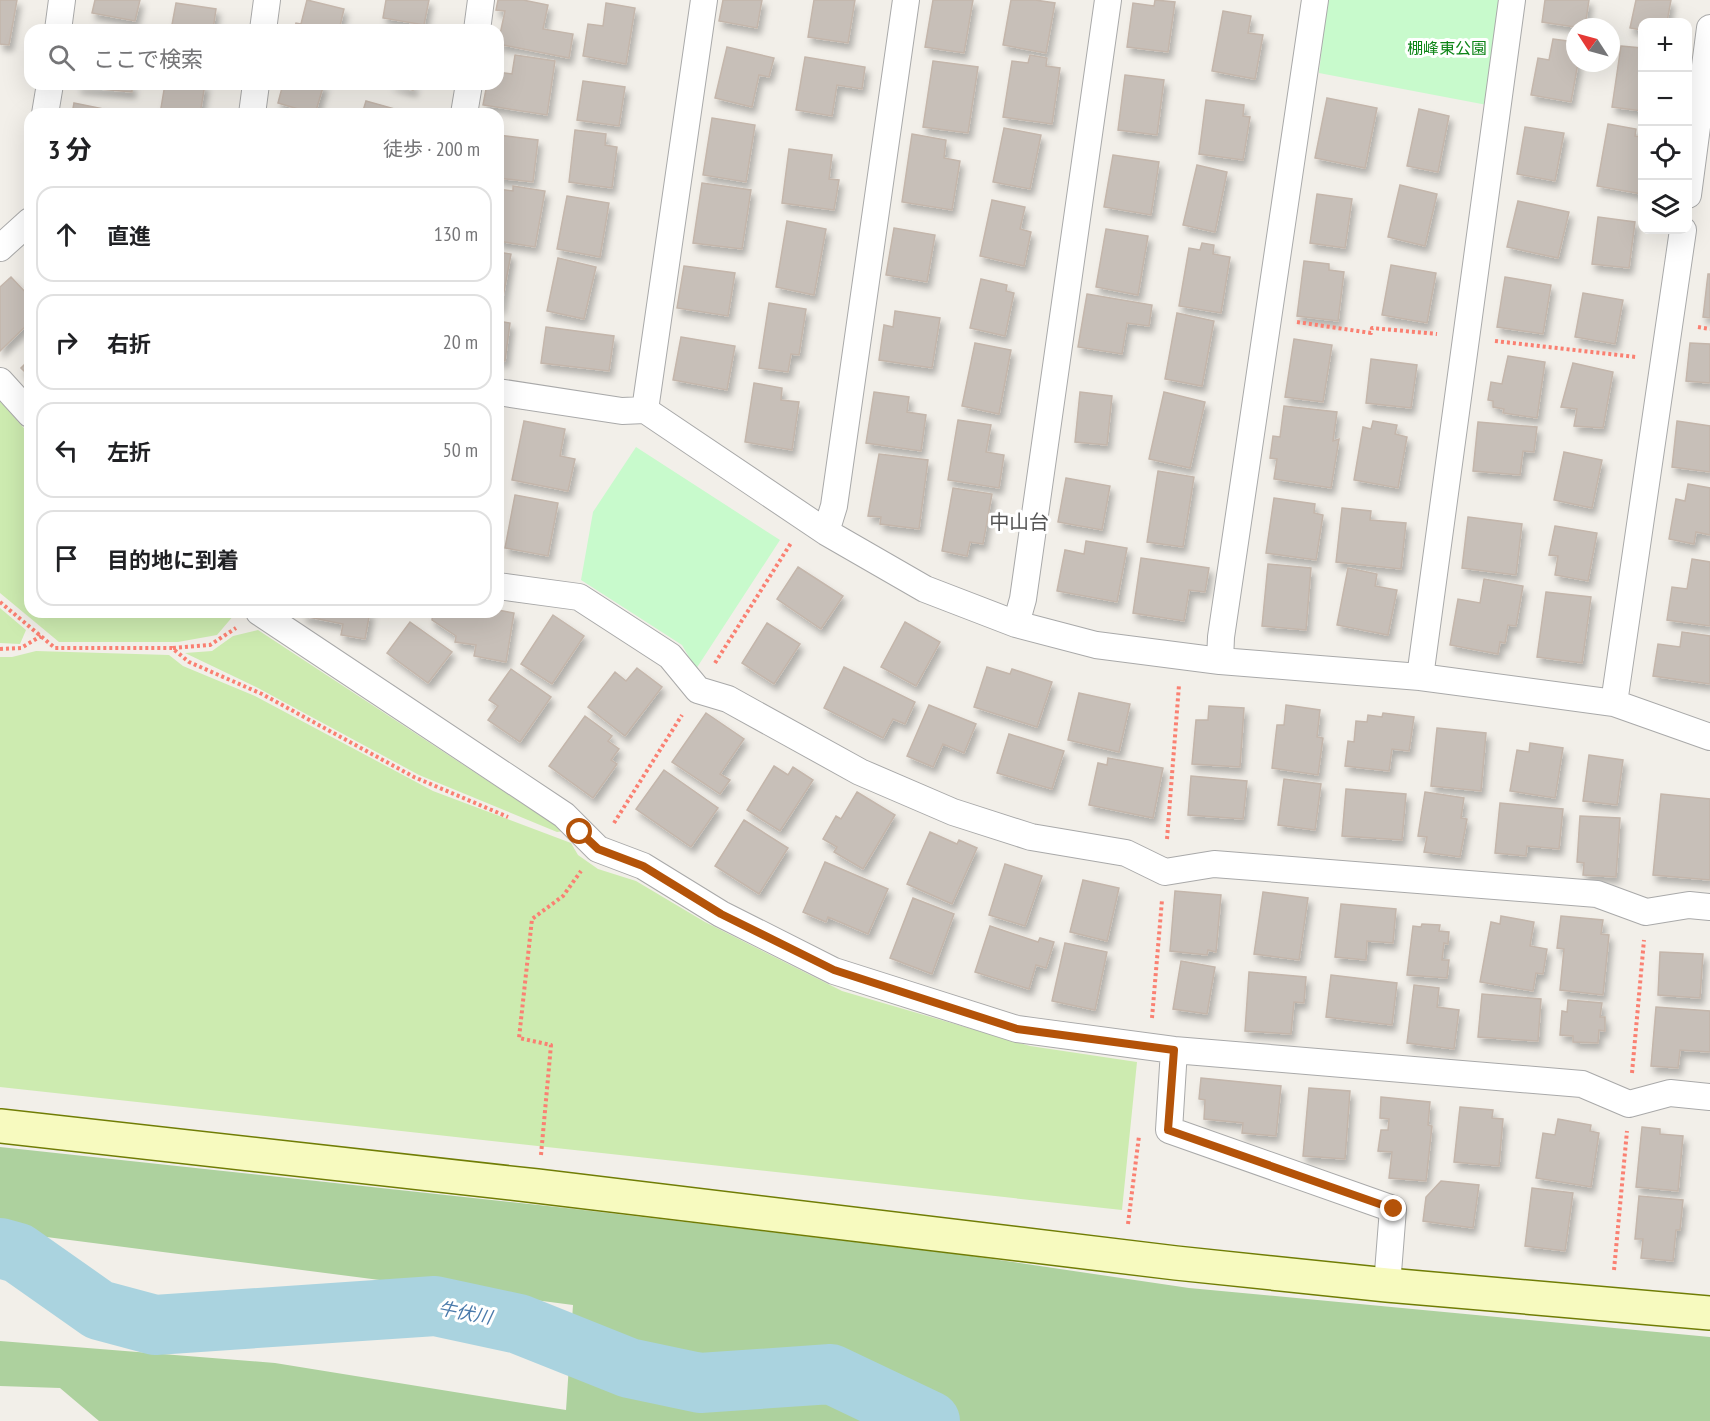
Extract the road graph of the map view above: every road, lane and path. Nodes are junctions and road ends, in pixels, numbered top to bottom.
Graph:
1 (62, 0) edge
2 (267, 0) edge
3 (481, 0) edge
4 (704, 0) edge
5 (906, 0) edge
6 (1108, 0) edge
7 (1315, 0) edge
8 (1512, 0) edge
9 (59, 24) edge
10 (264, 24) edge
11 (478, 24) edge
12 (1710, 28) edge
13 (49, 90) edge
14 (255, 90) edge
15 (468, 90) edge
16 (46, 108) edge
17 (253, 108) edge
18 (466, 108) edge
19 (1690, 180) edge
20 (24, 226) edge
21 (1682, 234) edge
22 (0, 248) edge
23 (1267, 317) junction
24 (1467, 338) junction
25 (1664, 360) junction
26 (0, 381) edge
27 (504, 393) edge
28 (24, 407) edge
29 (645, 410) junction
30 (826, 532) junction
31 (504, 587) edge
32 (0, 602) edge
33 (250, 618) edge
34 (268, 618) edge
35 (1016, 624) junction
36 (41, 636) junction
37 (172, 648) junction
38 (0, 649) edge
39 (1220, 661) junction
40 (1420, 677) junction
41 (1614, 703) junction
42 (1710, 737) edge
43 (512, 818) dead end
44 (598, 849) junction
45 (1710, 907) edge
46 (1174, 1050) junction
47 (1710, 1097) edge
48 (0, 1126) edge
49 (541, 1155) dead end
50 (1386, 1285) junction
51 (1710, 1313) edge

1 - 9 street
2 - 10 street
3 - 11 street
4 - 29 street
5 - 30 street
6 - 35 street
7 - 23 street
8 - 24 street
12 - 19 street
13 - 16 street
14 - 17 street
15 - 18 street
20 - 22 street
21 - 25 street
23 - 24 path
23 - 39 street
24 - 25 path
24 - 40 street
25 - 41 street
26 - 28 street
27 - 29 street
29 - 30 street
30 - 35 street
31 - 45 street
32 - 36 path
33 - 37 path
34 - 44 street
35 - 39 street
36 - 37 path
36 - 38 path
37 - 43 path
39 - 40 street
40 - 41 street
41 - 42 street
44 - 46 street
44 - 49 path
46 - 47 street
46 - 50 street
48 - 50 street
50 - 51 street

